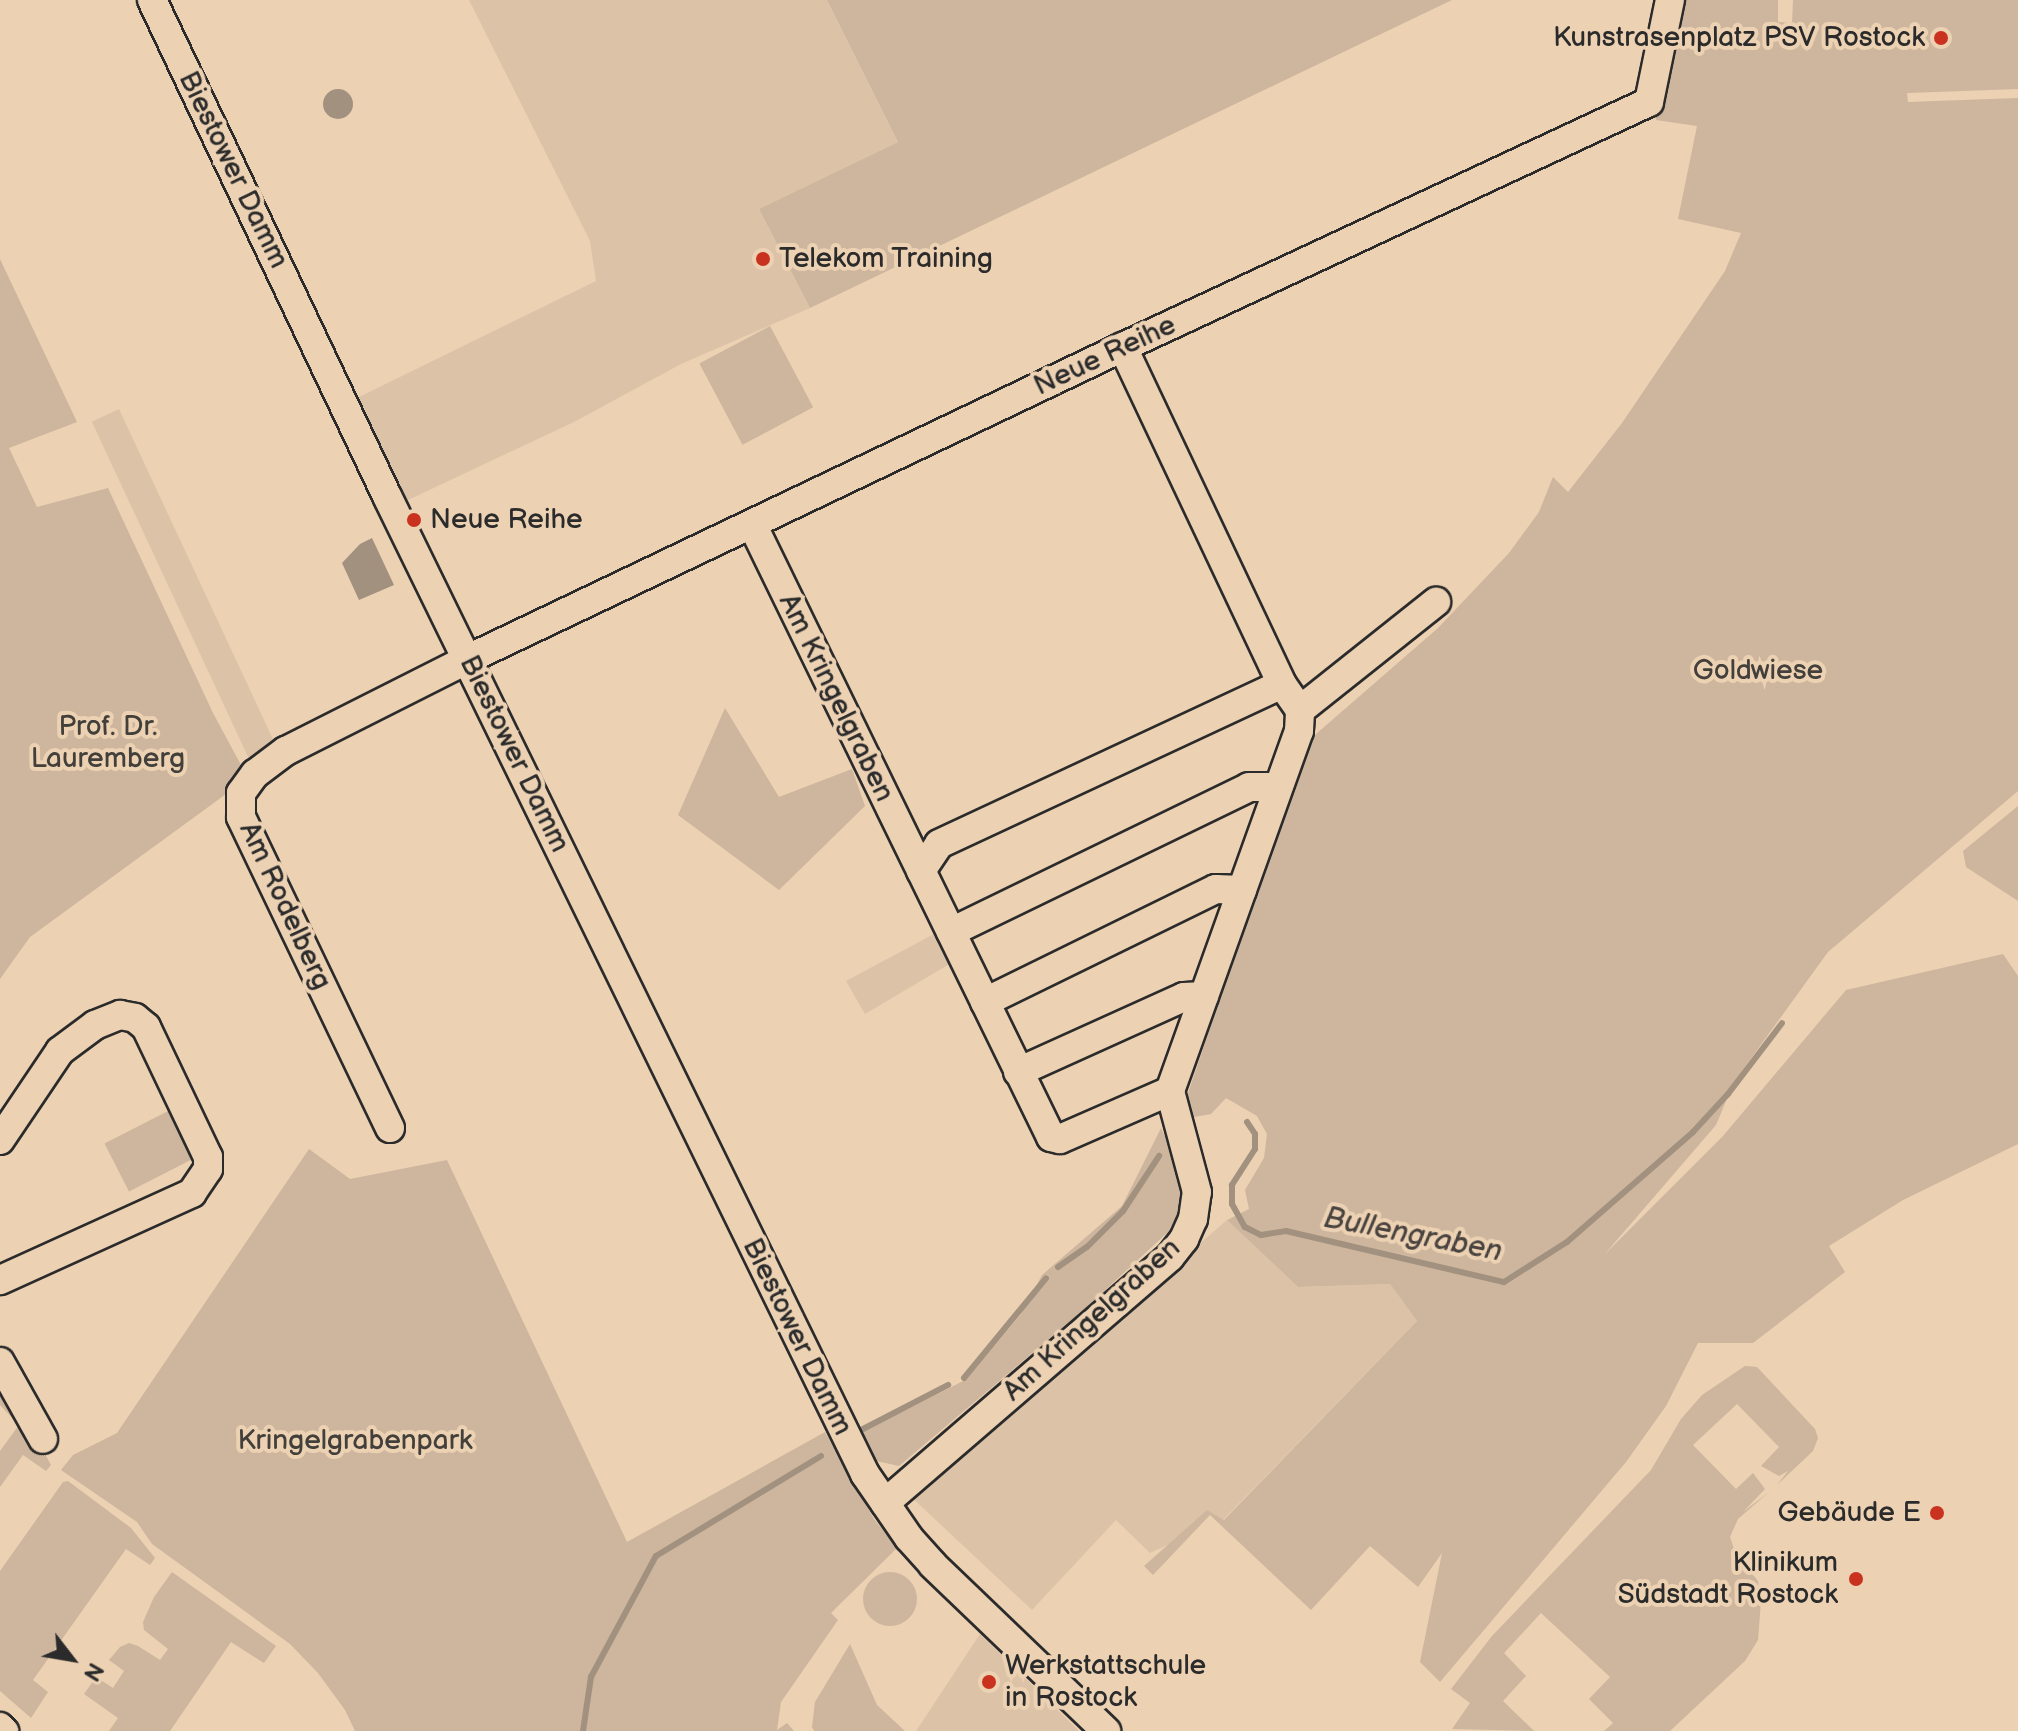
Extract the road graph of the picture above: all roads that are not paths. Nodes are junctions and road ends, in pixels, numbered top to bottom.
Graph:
1 (152, 0) edge
2 (1670, 0) edge
3 (1123, 347) junction
4 (752, 524) junction
5 (1436, 602) dead end
6 (468, 659) junction
7 (1282, 684) junction
8 (1300, 710) junction
9 (1278, 787) junction
10 (921, 871) junction
11 (1242, 890) junction
12 (951, 932) junction
13 (1204, 996) junction
14 (985, 1002) junction
15 (1018, 1072) junction
16 (1170, 1091) junction
17 (390, 1128) dead end
18 (0, 1140) edge
19 (0, 1280) edge
20 (0, 1362) edge
21 (43, 1439) dead end
22 (885, 1503) junction
23 (1106, 1731) edge

1 - 6 street, Biestower Damm
2 - 3 street, Neue Reihe
3 - 4 street, Neue Reihe
3 - 7 street
4 - 6 street, Neue Reihe
4 - 10 street, Am Kringelgraben
5 - 8 street
6 - 17 street, Am Rodelberg
6 - 22 street, Biestower Damm
7 - 8 street
7 - 10 street
8 - 9 street
9 - 11 street
9 - 12 street
10 - 12 street, Am Kringelgraben
11 - 13 street
11 - 14 street
12 - 14 street, Am Kringelgraben
13 - 15 street
13 - 16 street
14 - 15 street, Am Kringelgraben
15 - 16 street, Am Kringelgraben
16 - 22 street, Am Kringelgraben
18 - 19 street
20 - 21 street
22 - 23 street, Biestower Damm

